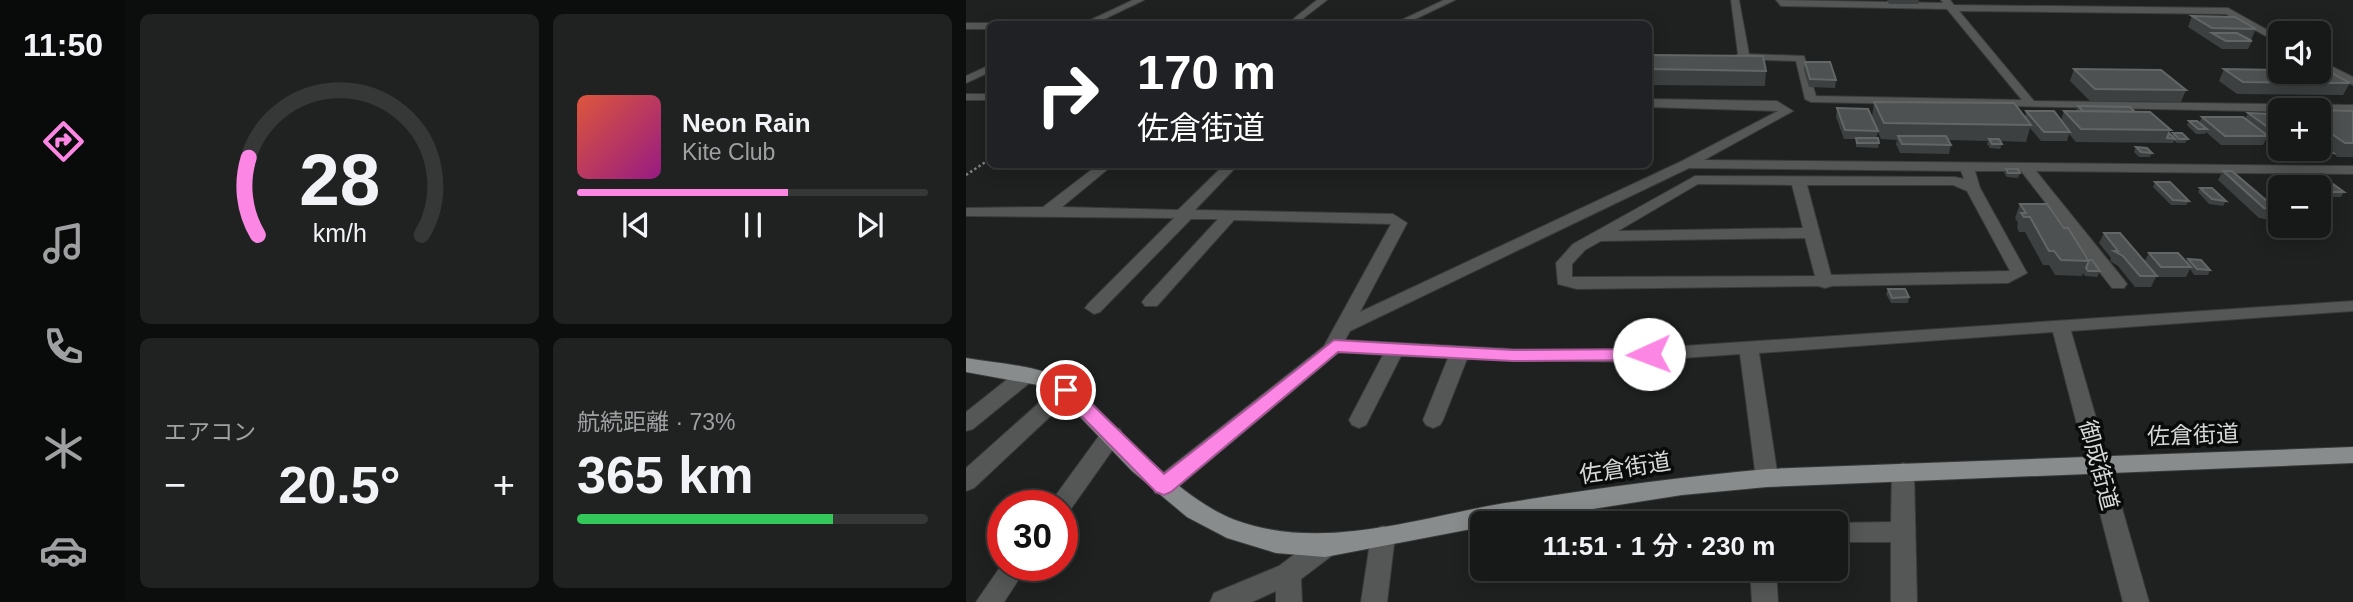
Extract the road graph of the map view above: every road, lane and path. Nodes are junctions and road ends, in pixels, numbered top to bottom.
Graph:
1 (1140, 0) edge
2 (1323, 0) edge
3 (1336, 0) edge
4 (1451, 0) edge
5 (1735, 0) edge
6 (1780, 0) edge
7 (1858, 2) edge
8 (1949, 5) edge
9 (1094, 21) edge
10 (1295, 21) edge
11 (1309, 21) edge
12 (1405, 21) edge
13 (966, 26) edge
14 (987, 26) edge
15 (2268, 34) edge
16 (1730, 57) edge
17 (1744, 58) junction
18 (987, 70) edge
19 (2331, 70) edge
20 (966, 80) edge
21 (2353, 82) edge
22 (966, 97) edge
23 (987, 97) edge
24 (1652, 103) edge
25 (2031, 104) junction
26 (2353, 109) edge
27 (987, 161) edge
28 (1687, 164) junction
29 (1967, 167) junction
30 (2025, 167) junction
31 (1103, 168) edge
32 (1229, 168) edge
33 (2353, 170) edge
34 (966, 175) edge
35 (1798, 179) junction
36 (1973, 188) junction
37 (1047, 211) junction
38 (966, 212) edge
39 (1184, 214) junction
40 (1230, 215) junction
41 (1811, 233) junction
42 (1600, 236) junction
43 (1825, 283) junction
44 (2118, 284) dead end
45 (1152, 302) dead end
46 (2353, 306) edge
47 (1094, 308) dead end
48 (1344, 327) junction
49 (2061, 328) junction
50 (1334, 346) junction
51 (1749, 348) junction
52 (1395, 349) junction
53 (1460, 353) junction
54 (966, 365) edge
55 (1026, 375) junction
56 (1066, 390) junction
57 (1359, 419) dead end
58 (1433, 421) dead end
59 (966, 423) edge
60 (1112, 435) junction
61 (2353, 455) edge
62 (2099, 464) junction
63 (1903, 472) junction
64 (1768, 478) junction
65 (966, 482) edge
66 (1164, 486) junction
67 (1072, 490) edge
68 (1903, 532) junction
69 (1848, 533) edge
70 (1383, 536) junction
71 (1325, 546) junction
72 (1288, 574) junction
73 (1004, 581) edge
74 (1764, 581) edge
75 (989, 602) edge
76 (1223, 602) edge
77 (1289, 602) edge
78 (1374, 602) edge
79 (1765, 602) edge
80 (1903, 602) edge
81 (2136, 602) edge

1 - 9 street
2 - 10 street
3 - 11 street
4 - 12 street
5 - 17 street
6 - 7 street
7 - 8 street
8 - 15 street
8 - 25 street
13 - 14 street
16 - 17 street
17 - 25 street
18 - 20 street
19 - 21 street
22 - 23 street
24 - 28 street
25 - 26 street
27 - 34 path
28 - 29 street
28 - 48 street
29 - 30 street
29 - 36 street
30 - 33 street
30 - 44 street
31 - 37 street
32 - 39 street
35 - 36 street
35 - 41 street
35 - 42 street
36 - 43 street
37 - 38 street
37 - 39 street
39 - 40 street
39 - 47 street
40 - 45 street
40 - 48 street
41 - 42 street
41 - 43 street
42 - 43 street
46 - 49 street
48 - 50 street
49 - 51 street
49 - 62 street, 御成街道
50 - 52 street
50 - 66 street
51 - 53 street
51 - 64 street
52 - 53 street
52 - 57 street
53 - 58 street
54 - 55 main road, 佐倉街道
55 - 56 main road, 佐倉街道
55 - 59 street
56 - 60 main road, 佐倉街道
56 - 65 street
60 - 66 main road, 佐倉街道
60 - 67 street
61 - 62 main road, 佐倉街道
62 - 63 main road, 佐倉街道
62 - 81 street, 御成街道
63 - 64 main road, 佐倉街道
63 - 68 street
64 - 70 main road, 佐倉街道
66 - 71 main road, 佐倉街道
68 - 69 street
68 - 80 street
70 - 71 main road, 佐倉街道
70 - 78 street
71 - 72 street
72 - 76 street
72 - 77 street
73 - 75 street
74 - 79 street

